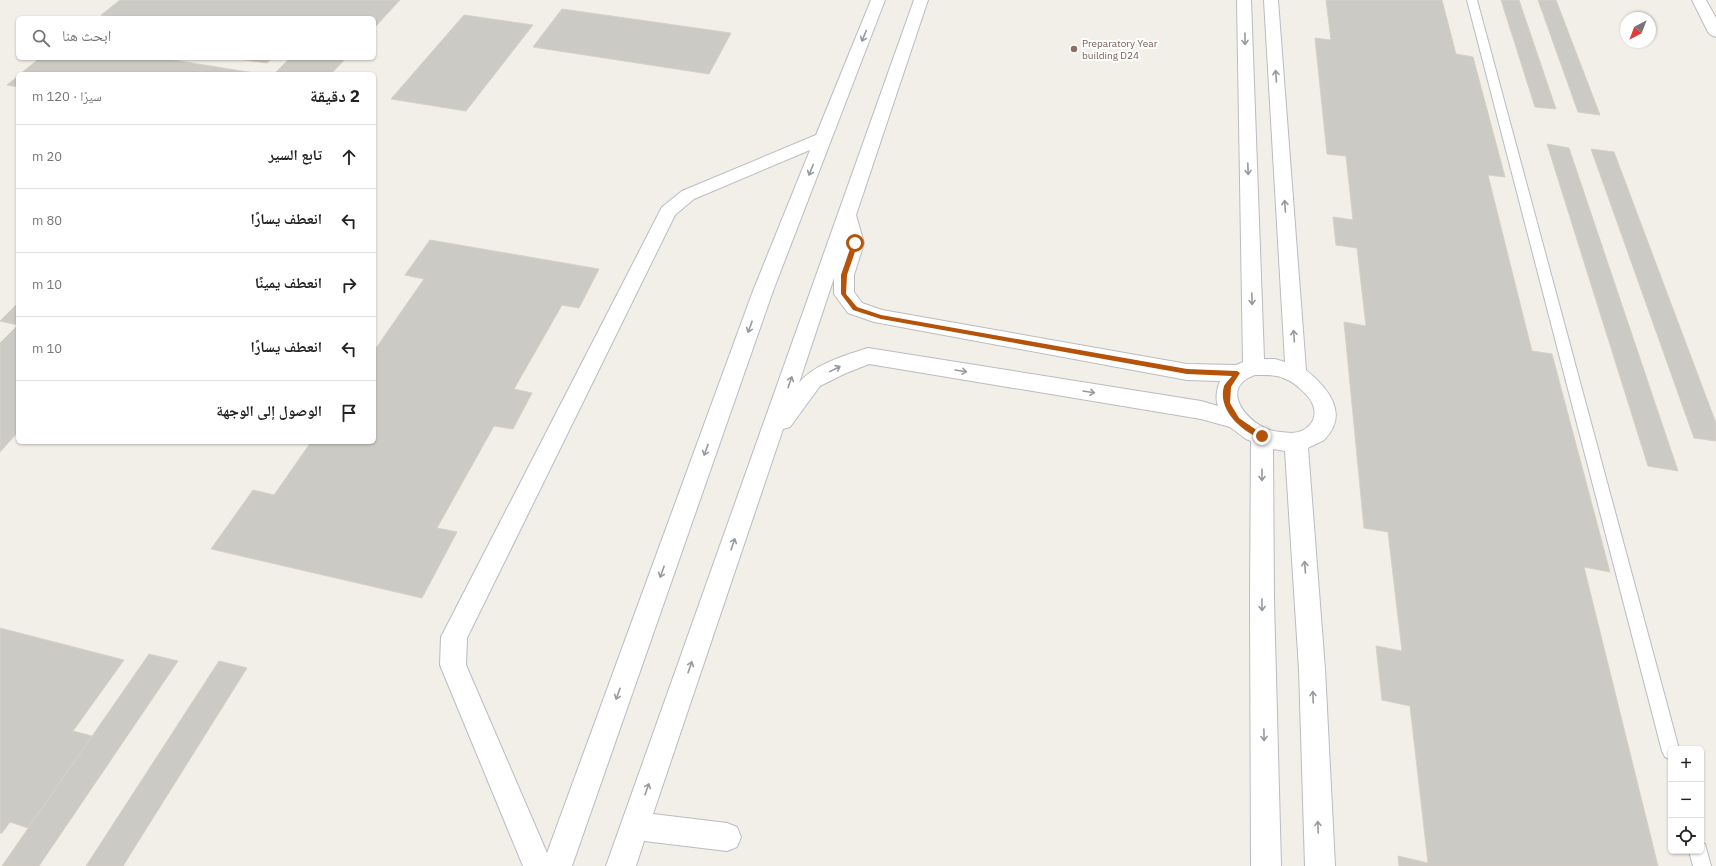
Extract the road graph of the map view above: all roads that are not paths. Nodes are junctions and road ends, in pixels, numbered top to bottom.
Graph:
1 (878, 0) edge
2 (922, 0) edge
3 (1244, 0) edge
4 (1270, 0) edge
5 (1472, 0) edge
6 (1699, 0) edge
7 (1716, 32) edge
8 (824, 138) junction
9 (847, 216) junction
10 (1246, 370) junction
11 (1296, 374) junction
12 (1237, 420) junction
13 (1262, 436) junction
14 (770, 437) junction
15 (1296, 442) junction
16 (1670, 746) edge
17 (634, 826) junction
18 (727, 837) dead end
19 (1699, 854) edge
20 (538, 866) edge
21 (557, 866) edge
22 (621, 866) edge
23 (1266, 866) edge
24 (1320, 866) edge
25 (1702, 866) edge

1 -> 8 street
2 - 9 street
3 -> 10 street
11 -> 4 street
5 - 16 lane
6 - 7 street
8 - 20 street
8 -> 21 street
9 - 10 street
14 -> 9 street
10 - 11 street
10 - 12 street
11 - 15 street
12 - 13 street
14 -> 12 street
13 - 15 street
13 -> 23 street
17 -> 14 street
24 -> 15 street
17 - 18 street
17 - 22 street
19 - 25 lane

